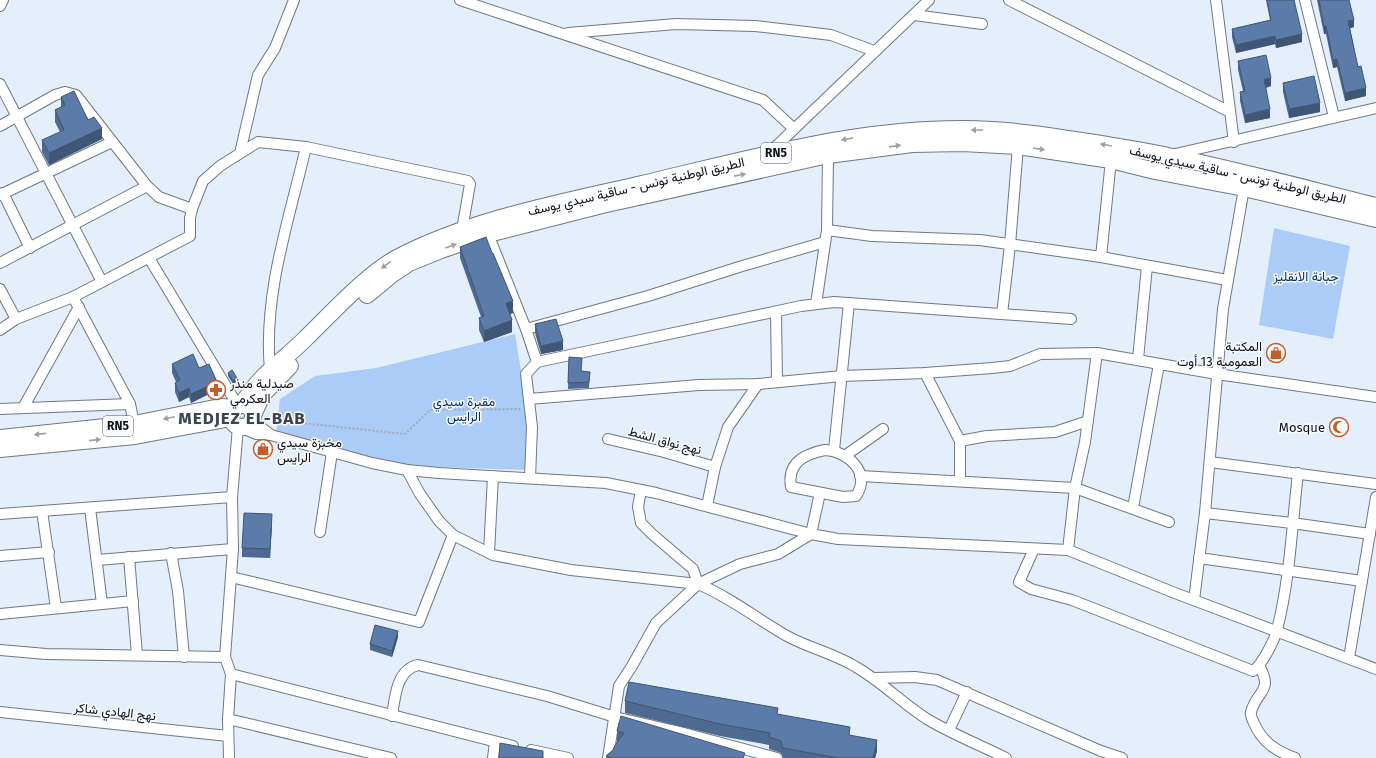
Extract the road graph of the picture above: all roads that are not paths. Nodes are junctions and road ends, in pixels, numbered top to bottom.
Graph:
1 (3, 0) edge
2 (294, 0) edge
3 (460, 0) edge
4 (929, 0) edge
5 (1009, 0) edge
6 (1216, 0) edge
7 (1305, 0) edge
8 (0, 6) edge
9 (914, 15) junction
10 (982, 24) dead end
11 (563, 33) junction
12 (874, 52) junction
13 (0, 84) edge
14 (1376, 108) edge
15 (1228, 111) junction
16 (16, 117) junction
17 (1334, 118) junction
18 (0, 126) edge
19 (794, 129) junction
20 (112, 142) junction
21 (1234, 142) junction
22 (1018, 146) junction
23 (306, 147) junction
24 (240, 153) junction
25 (828, 155) junction
26 (766, 156) junction
27 (1168, 156) junction
28 (1111, 160) junction
29 (45, 173) junction
30 (147, 186) junction
31 (1244, 188) junction
32 (2, 194) edge
33 (1376, 206) edge
34 (192, 209) junction
35 (1376, 219) edge
36 (73, 226) junction
37 (462, 230) junction
38 (827, 230) junction
39 (488, 234) junction
40 (825, 242) junction
41 (1010, 245) junction
42 (30, 248) junction
43 (149, 258) junction
44 (1101, 258) junction
45 (0, 264) edge
46 (1148, 266) junction
47 (1227, 280) junction
48 (102, 282) junction
49 (0, 289) edge
50 (74, 296) junction
51 (849, 303) junction
52 (816, 304) junction
53 (79, 307) junction
54 (776, 312) junction
55 (1002, 314) junction
56 (16, 319) junction
57 (1071, 319) dead end
58 (526, 329) junction
59 (0, 330) edge
60 (1097, 353) junction
61 (1138, 359) junction
62 (537, 362) junction
63 (1159, 364) junction
64 (270, 370) junction
65 (925, 373) junction
66 (1217, 374) junction
67 (842, 376) junction
68 (777, 381) junction
69 (758, 384) junction
70 (1376, 396) edge
71 (529, 399) junction
72 (130, 404) junction
73 (23, 408) junction
74 (0, 409) edge
75 (242, 416) junction
76 (1088, 421) junction
77 (134, 424) junction
78 (883, 429) dead end
79 (0, 438) edge
80 (608, 439) dead end
81 (960, 441) junction
82 (0, 449) edge
83 (834, 450) junction
84 (332, 452) junction
85 (846, 455) junction
86 (1210, 462) junction
87 (715, 467) junction
88 (407, 470) junction
89 (1298, 473) junction
90 (493, 476) junction
91 (860, 476) junction
92 (530, 478) junction
93 (960, 481) junction
94 (1376, 484) edge
95 (1075, 488) junction
96 (641, 490) junction
97 (820, 493) junction
98 (232, 497) junction
99 (1376, 497) edge
100 (707, 506) junction
101 (90, 508) junction
102 (1133, 508) junction
103 (42, 511) junction
104 (1205, 513) junction
105 (0, 514) edge
106 (1170, 522) dead end
107 (1292, 523) junction
108 (320, 532) dead end
109 (810, 534) junction
110 (1370, 534) junction
111 (453, 535) junction
112 (233, 549) junction
113 (1034, 549) junction
114 (1068, 550) junction
115 (49, 552) junction
116 (171, 553) junction
117 (489, 553) junction
118 (0, 556) edge
119 (129, 557) junction
120 (1199, 558) junction
121 (97, 560) junction
122 (1287, 569) junction
123 (231, 577) junction
124 (1362, 581) junction
125 (698, 584) junction
126 (1194, 600) junction
127 (133, 601) junction
128 (102, 604) junction
129 (56, 608) junction
130 (0, 614) edge
131 (1277, 632) junction
132 (0, 650) edge
133 (137, 656) junction
134 (184, 657) junction
135 (225, 657) junction
136 (1349, 658) junction
137 (1260, 667) junction
138 (1376, 669) edge
139 (231, 674) junction
140 (875, 678) junction
141 (967, 692) junction
142 (0, 712) edge
143 (392, 716) junction
144 (615, 717) junction
145 (228, 719) junction
146 (949, 730) junction
147 (228, 736) junction
148 (495, 742) junction
149 (547, 756) edge
150 (229, 758) edge
151 (391, 758) edge
152 (493, 758) edge
153 (568, 758) edge
154 (608, 758) edge
155 (777, 758) edge
156 (1006, 758) edge
157 (1122, 758) edge
158 (1295, 758) edge

1 - 8 street
2 - 24 street
3 - 11 street
4 - 9 street
5 - 15 street
6 - 15 street
7 - 17 street
9 - 10 street
9 - 12 street
11 - 12 street
11 - 19 street
12 - 19 street
13 - 16 street
14 - 17 street
15 - 21 street
16 - 18 street
16 - 20 street
16 - 29 street
17 - 21 street
19 - 26 street
20 - 29 street
20 - 30 street
21 - 27 street
25 -> 22 main road, الطريق الوطنية تونس - ساقية سيدي يوسف / RN5
22 -> 28 main road, الطريق الوطنية تونس - ساقية سيدي يوسف / RN5
22 - 41 street
23 - 24 street
23 - 37 street
23 - 64 street
24 - 34 street
25 - 38 street
39 -> 25 main road, الطريق الوطنية تونس - ساقية سيدي يوسف / RN5
27 -> 26 main road, الطريق الوطنية تونس - ساقية سيدي يوسف / RN5
26 - 37 main road, الطريق الوطنية تونس - ساقية سيدي يوسف / RN5
27 - 33 main road, الطريق الوطنية تونس - ساقية سيدي يوسف / RN5
28 - 31 main road, الطريق الوطنية تونس - ساقية سيدي يوسف / RN5
28 - 44 street
29 - 32 street
29 - 36 street
30 - 34 street
30 - 36 street
31 - 35 main road, الطريق الوطنية تونس - ساقية سيدي يوسف / RN5
31 - 47 street
32 - 42 street
34 - 43 street
36 - 42 street
36 - 48 street
37 -> 64 main road, الطريق الوطنية تونس - ساقية سيدي يوسف / RN5
38 - 40 street
38 - 41 street
39 - 58 street
75 -> 39 main road, الطريق الوطنية تونس - ساقية سيدي يوسف / RN5
40 - 52 street
40 - 58 street
41 - 44 street
41 - 55 street
42 - 45 street
43 - 48 street
43 - 75 street
44 - 46 street
46 - 47 street
46 - 61 street
47 - 66 street
48 - 50 street
49 - 56 street
50 - 53 street
50 - 56 street
51 - 52 street
51 - 55 street
51 - 67 street
52 - 54 street
53 - 72 street
53 - 73 street
54 - 62 street
54 - 68 street
55 - 57 street
56 - 59 street
58 - 62 street
60 - 61 street
60 - 65 street
60 - 76 street
61 - 63 street
62 - 71 street
63 - 66 street
63 - 102 street
64 - 75 main road, الطريق الوطنية تونس - ساقية سيدي يوسف / RN5
65 - 67 street
65 - 81 street
66 - 70 street
66 - 86 street
67 - 68 street
67 - 83 street
68 - 69 street
69 - 71 street
69 - 87 street
71 - 92 street
72 - 73 street
72 - 77 street
73 - 74 street
75 -> 77 main road, RN5
82 -> 75 main road, RN5
75 - 84 street
75 - 98 street
76 - 81 street
76 - 95 street
77 -> 79 main road, RN5
78 - 85 street
80 - 87 street, نهج نواق الشط
81 - 93 street
83 - 85 street
83 - 97 street
84 - 88 street
84 - 108 street
85 - 91 street
86 - 89 street
86 - 104 street
87 - 100 street
88 - 90 street
88 - 111 street
89 - 94 street
89 - 107 street
90 - 92 street
90 - 117 street
91 - 93 street
91 - 97 street
92 - 96 street
93 - 95 street
95 - 102 street
95 - 114 street
96 - 100 street
96 - 125 street
97 - 109 street
98 - 101 street
98 - 112 street
99 - 110 street
100 - 109 street
101 - 103 street
101 - 121 street
102 - 106 street
103 - 105 street
103 - 115 street
104 - 107 street
104 - 120 street
107 - 110 street
107 - 122 street
109 - 113 street
109 - 125 street
110 - 124 street
111 - 117 street
111 - 123 street
112 - 116 street
112 - 123 street
113 - 114 street
113 - 137 street
114 - 126 street
115 - 118 street
115 - 129 street
116 - 119 street
116 - 134 street
117 - 125 street
119 - 121 street
119 - 127 street
120 - 122 street
120 - 126 street
121 - 128 street
122 - 124 street
122 - 131 street
123 - 135 street
124 - 136 street
125 - 140 street
125 - 144 street
126 - 131 street
127 - 128 street
127 - 133 street
128 - 129 street
129 - 130 street
131 - 136 street
131 - 137 street
132 - 133 street
133 - 134 street
134 - 135 street
135 - 139 street
136 - 138 street
137 - 158 street
139 - 143 street
139 - 145 street
140 - 141 street
140 - 146 street
141 - 146 street
141 - 157 street
142 - 147 street, نهج الهادي شاكر
143 - 144 street
143 - 148 street
144 - 154 street
144 - 155 street
145 - 147 street
145 - 151 street
146 - 156 street
147 - 150 street
148 - 149 street
148 - 152 street
149 - 153 street

